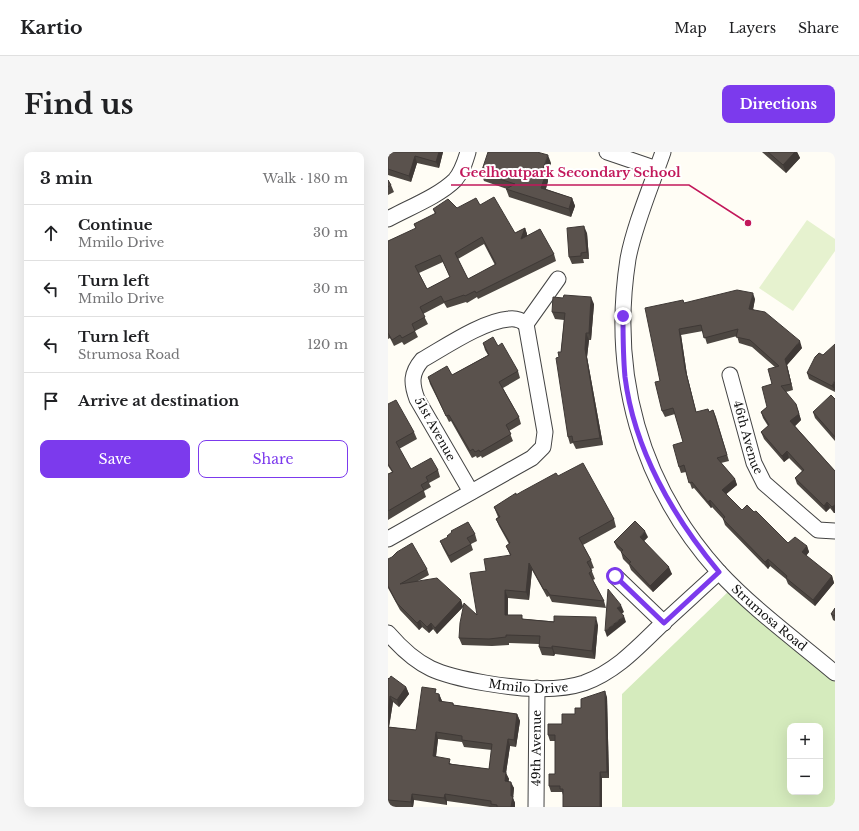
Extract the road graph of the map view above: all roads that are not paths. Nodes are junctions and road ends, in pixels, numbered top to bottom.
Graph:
1 (468, 152) edge
2 (607, 152) edge
3 (663, 152) edge
4 (657, 169) junction
5 (388, 219) edge
6 (558, 279) dead end
7 (526, 324) junction
8 (730, 375) dead end
9 (471, 492) junction
10 (835, 531) edge
11 (388, 539) edge
12 (719, 572) junction
13 (615, 576) dead end
14 (664, 623) junction
15 (388, 633) edge
16 (835, 673) edge
17 (537, 688) junction
18 (536, 807) edge

1 - 5 street
2 - 4 street
3 - 4 street, Strumosa Road
4 - 12 street, Strumosa Road
6 - 7 street
7 - 9 street
7 - 9 street, 51st Avenue
8 - 10 street, 46th Avenue
9 - 11 street
12 - 14 street, Mmilo Drive
12 - 16 street, Strumosa Road
13 - 14 street
14 - 17 street, Mmilo Drive
15 - 17 street, Mmilo Drive
17 - 18 street, 49th Avenue

